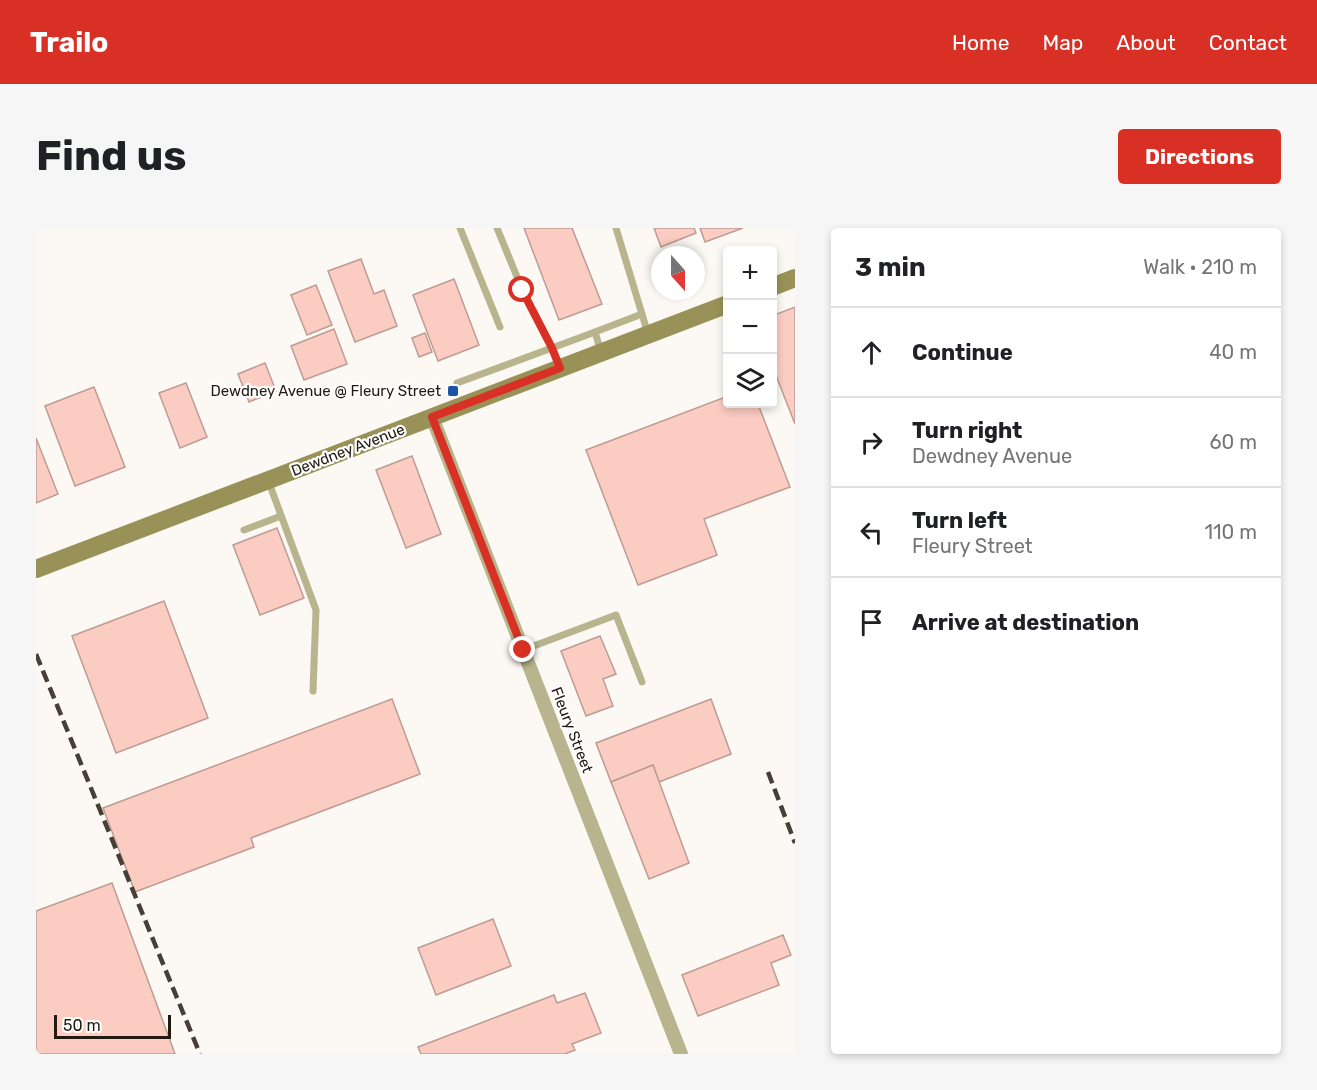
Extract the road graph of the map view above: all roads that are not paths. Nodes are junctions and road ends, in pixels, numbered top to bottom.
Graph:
1 (460, 228) edge
2 (497, 228) edge
3 (616, 228) edge
4 (795, 278) edge
5 (777, 285) edge
6 (723, 306) edge
7 (642, 314) junction
8 (500, 327) dead end
9 (595, 332) junction
10 (648, 334) junction
11 (552, 348) junction
12 (602, 352) junction
13 (560, 368) junction
14 (456, 382) dead end
15 (432, 417) junction
16 (267, 480) junction
17 (281, 516) junction
18 (244, 530) dead end
19 (36, 569) edge
20 (523, 650) junction
21 (642, 682) dead end
22 (313, 692) dead end
23 (681, 1054) edge

1 - 8 lane
2 - 11 lane
3 - 7 lane
4 - 5 street
6 - 10 street, Dewdney Avenue
7 - 9 lane
7 - 10 lane
9 - 11 lane
9 - 12 lane
10 - 12 street, Dewdney Avenue
11 - 13 lane
11 - 14 lane
12 - 13 street, Dewdney Avenue
13 - 15 street, Dewdney Avenue
15 - 16 street, Dewdney Avenue
15 - 20 street, Fleury Street
16 - 17 lane
16 - 19 street, Dewdney Avenue
17 - 18 lane
17 - 22 lane
20 - 21 lane
20 - 23 street, Fleury Street

